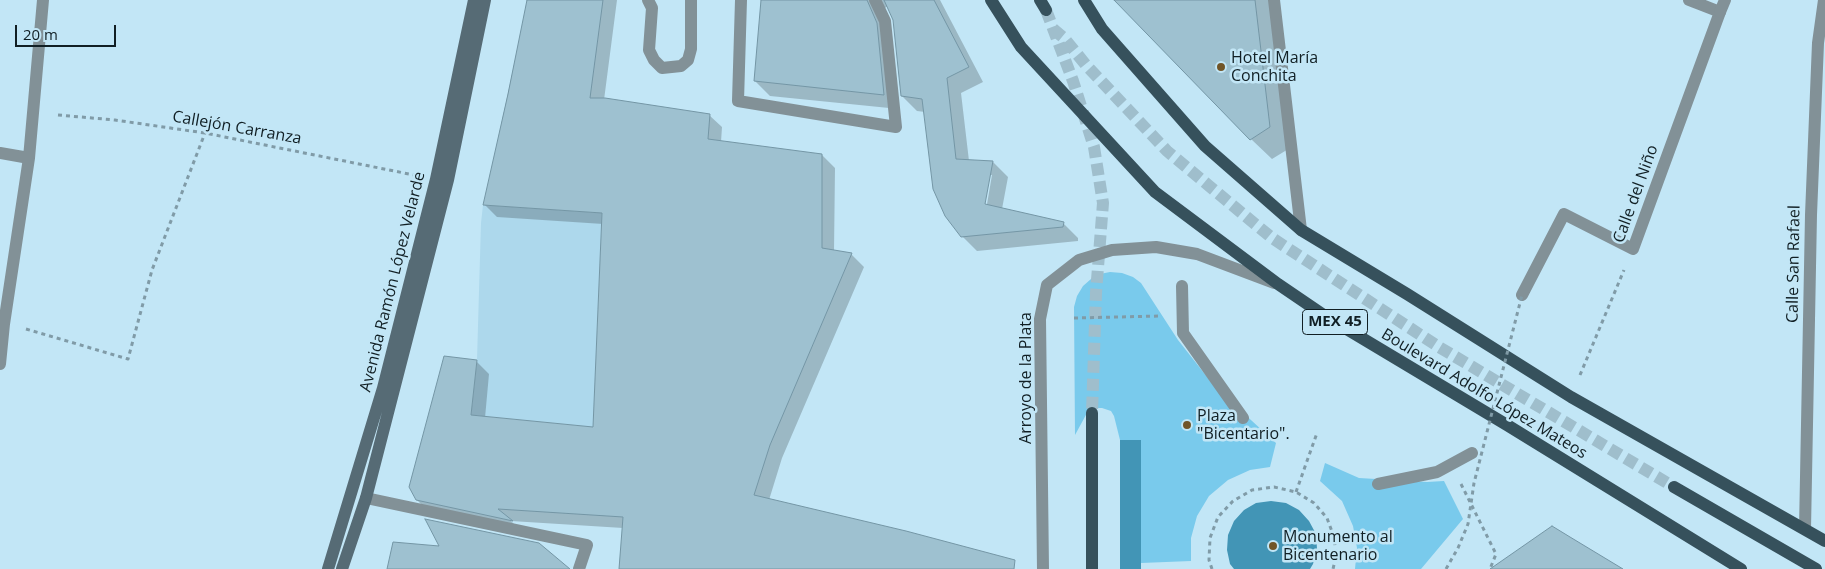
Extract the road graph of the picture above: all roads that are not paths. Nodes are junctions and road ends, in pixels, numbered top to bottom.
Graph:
1 (43, 0) edge
2 (474, 0) edge
3 (485, 0) edge
4 (648, 0) edge
5 (691, 0) edge
6 (741, 0) edge
7 (875, 0) edge
8 (991, 0) edge
9 (1084, 0) edge
10 (1274, 0) edge
11 (1689, 0) edge
12 (1824, 0) edge
13 (1723, 6) edge
14 (0, 154) edge
15 (29, 158) junction
16 (1301, 230) junction
17 (1278, 284) junction
18 (1182, 286) dead end
19 (1522, 295) road end
20 (0, 364) edge
21 (1092, 413) tunnel mouth
22 (1243, 418) dead end
23 (1472, 453) dead end
24 (1378, 484) dead end
25 (1674, 488) tunnel mouth
26 (366, 498) junction
27 (1805, 528) junction
28 (1824, 539) edge
29 (328, 569) edge
30 (342, 569) edge
31 (579, 569) edge
32 (1043, 569) edge
33 (1092, 569) edge
34 (1741, 569) edge
35 (1816, 569) edge

1 - 15 street
2 - 29 street, Avenida Ramón López Velarde
3 - 26 street, Avenida Ramón López Velarde
4 - 5 street
6 - 7 street
8 - 17 main road, Boulevard Adolfo López Mateos / MEX 45
9 - 16 main road
10 - 16 street
11 - 13 street
12 - 27 street, Calle San Rafael
13 - 19 street, Calle del Niño
14 - 15 street
15 - 20 street
16 - 27 main road
17 - 32 street, Arroyo de la Plata
17 - 34 main road, Boulevard Adolfo López Mateos / MEX 45
18 - 22 street
21 - 33 main road
23 - 24 street
25 - 35 main road
26 - 30 street, Avenida Ramón López Velarde
26 - 31 street
27 - 28 main road

